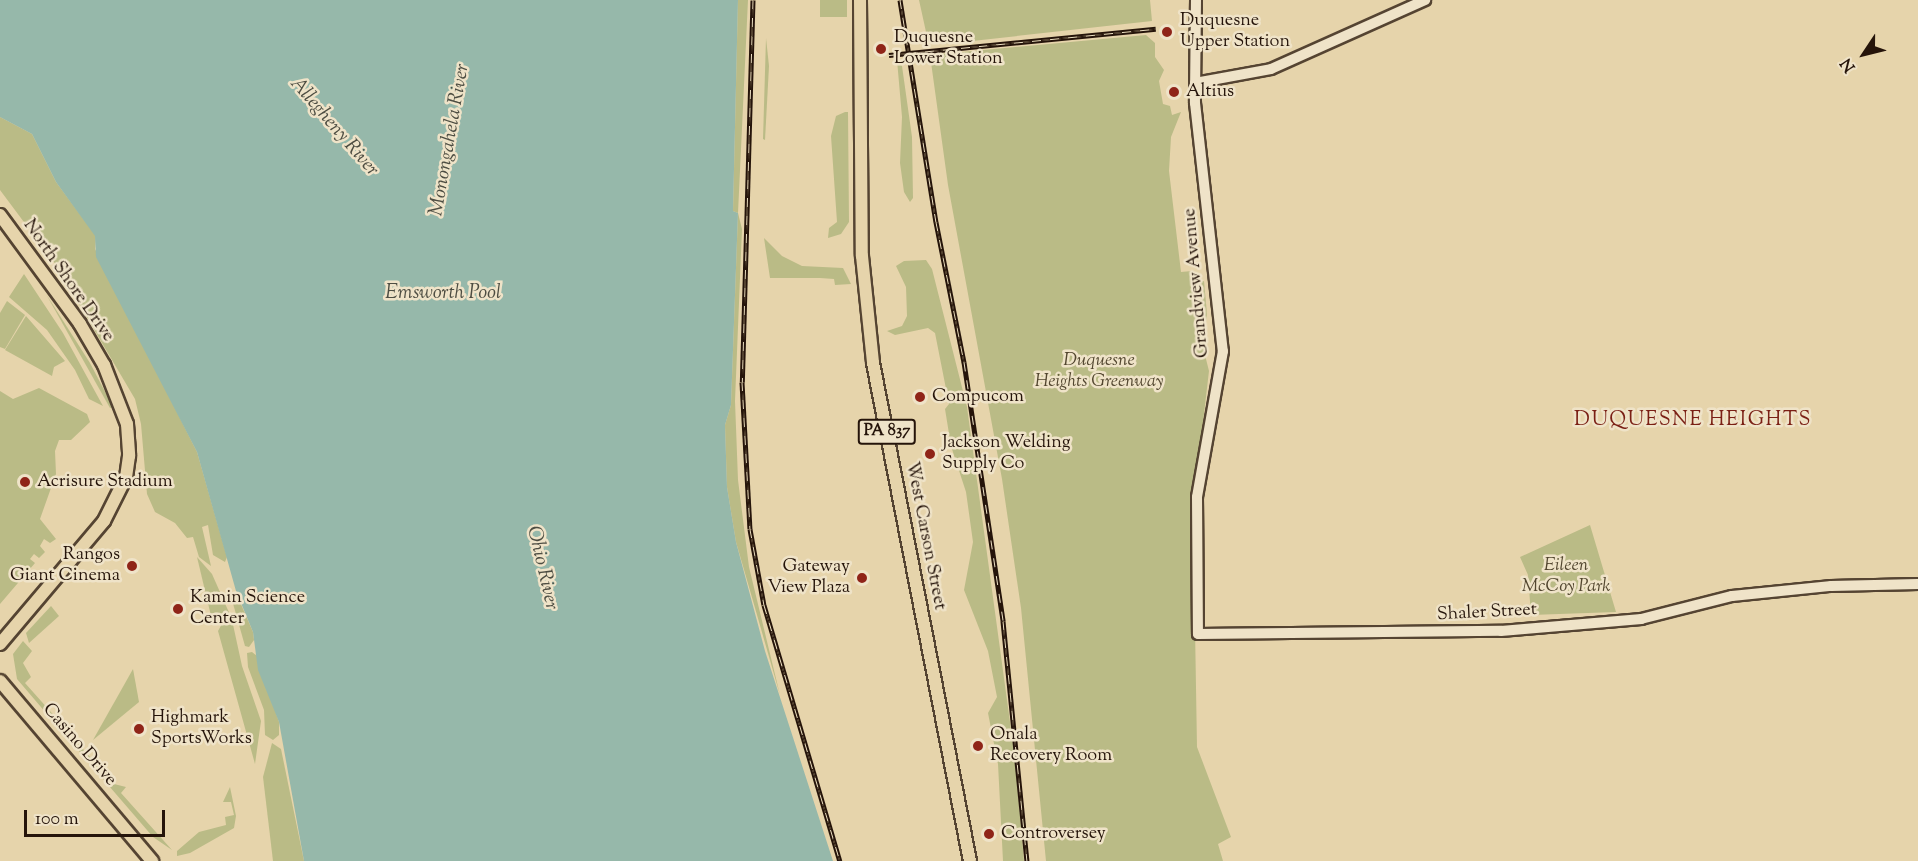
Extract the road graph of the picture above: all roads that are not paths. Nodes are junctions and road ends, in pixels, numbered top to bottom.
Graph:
1 (860, 0) edge
2 (1196, 0) edge
3 (1425, 0) edge
4 (1195, 83) junction
5 (0, 215) edge
6 (1918, 585) edge
7 (1198, 634) joint
8 (0, 644) edge
9 (0, 681) edge
10 (152, 861) edge
11 (970, 861) edge

1 - 11 main road, West Carson Street / PA 837
2 - 4 street, Grandview Avenue
3 - 4 street
4 - 7 street, Grandview Avenue
5 - 8 main road, North Shore Drive
6 - 7 street, Shaler Street
9 - 10 main road, Casino Drive

